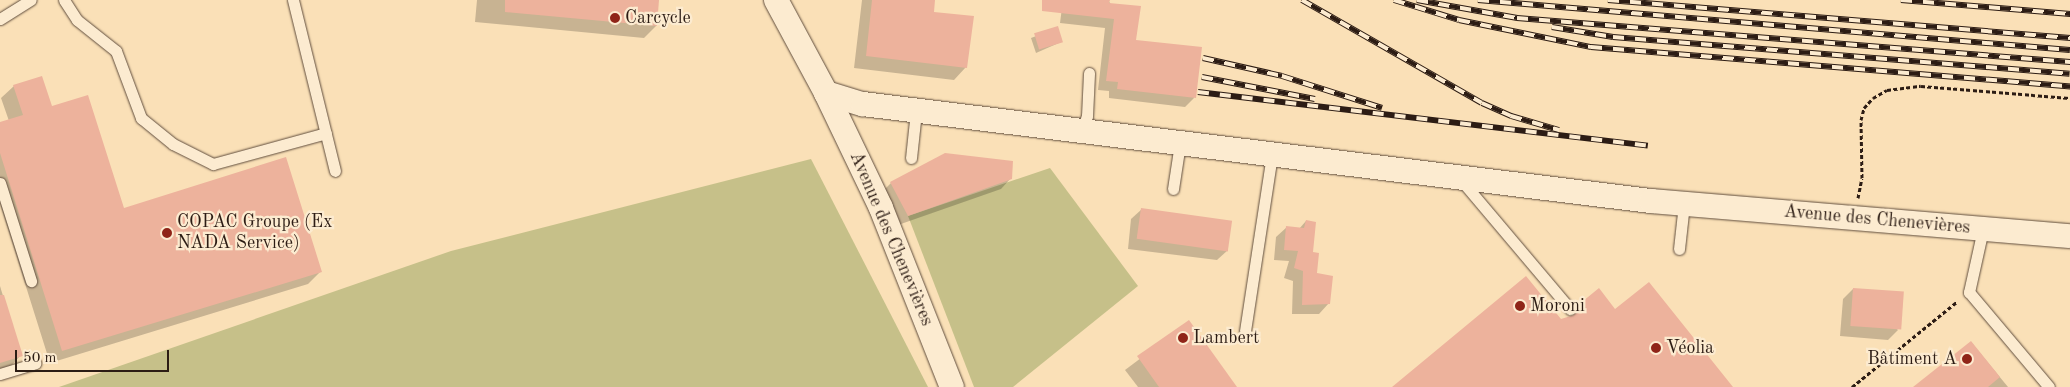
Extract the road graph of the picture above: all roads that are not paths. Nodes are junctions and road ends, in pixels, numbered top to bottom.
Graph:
1 (31, 0) edge
2 (64, 0) edge
3 (293, 0) edge
4 (776, 0) edge
5 (0, 19) edge
6 (1089, 73) dead end
7 (826, 93) junction
8 (916, 111) junction
9 (1082, 131) junction
10 (326, 133) junction
11 (1180, 143) junction
12 (1272, 154) junction
13 (911, 158) dead end
14 (335, 171) dead end
15 (1460, 178) junction
16 (0, 183) edge
17 (1174, 189) dead end
18 (1684, 204) junction
19 (1983, 229) junction
20 (2070, 236) edge
21 (1679, 249) dead end
22 (32, 281) dead end
23 (1570, 309) dead end
24 (1245, 331) dead end
25 (35, 363) dead end
26 (0, 374) edge
27 (952, 387) edge
28 (2049, 387) edge

1 - 5 lane
2 - 10 lane
3 - 10 lane
4 - 7 street, Avenue des Chenevières
6 - 9 lane
7 - 8 street, Avenue des Chenevières
7 - 27 street, Avenue des Chenevières
8 - 9 street, Avenue des Chenevières
8 - 13 lane
9 - 11 street, Avenue des Chenevières
10 - 14 lane
11 - 12 street, Avenue des Chenevières
11 - 17 lane
12 - 15 street, Avenue des Chenevières
12 - 24 lane
15 - 18 street, Avenue des Chenevières
15 - 23 lane
16 - 22 lane
18 - 19 street, Avenue des Chenevières
18 - 21 lane
19 - 20 street, Avenue des Chenevières
19 - 28 lane
25 - 26 lane

